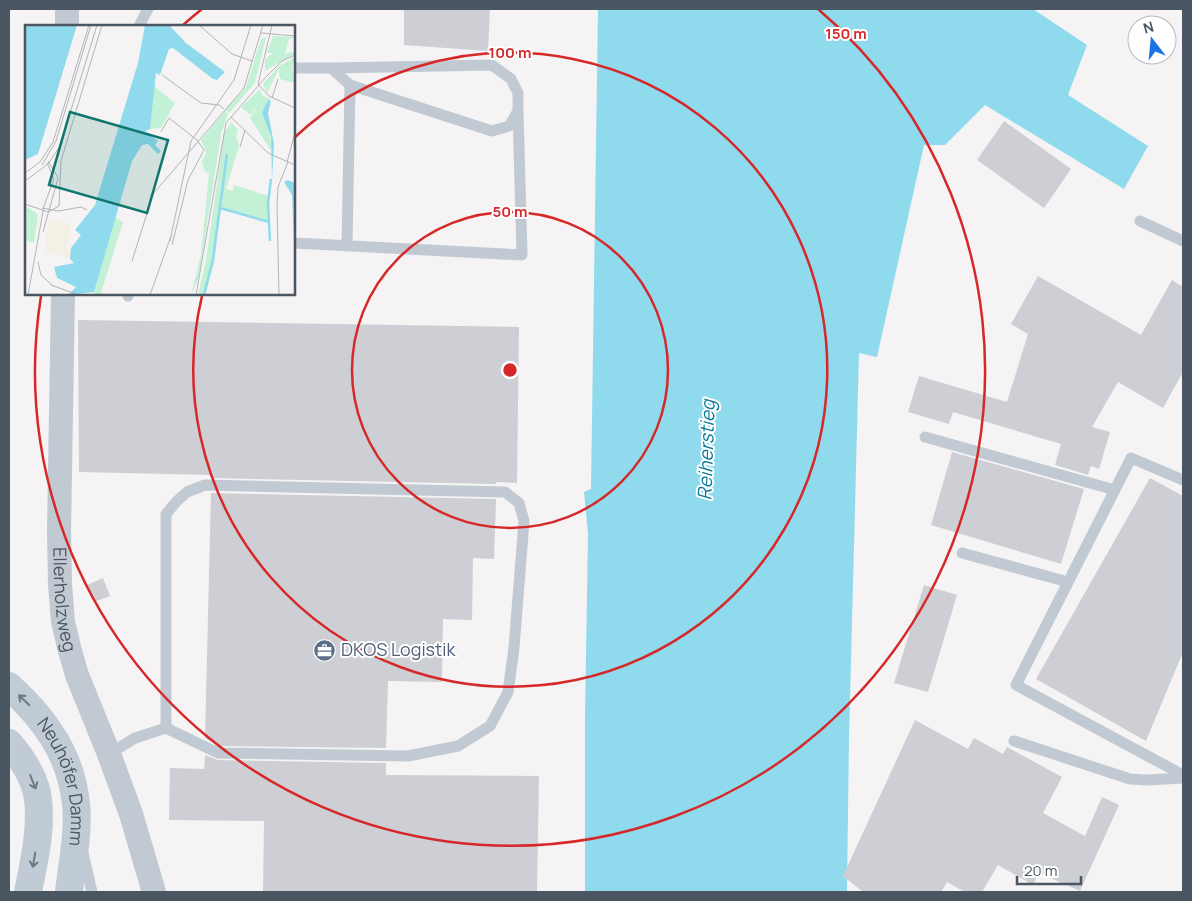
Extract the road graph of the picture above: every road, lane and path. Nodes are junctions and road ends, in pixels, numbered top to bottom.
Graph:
1 (67, 9) edge
2 (148, 9) edge
3 (67, 25) edge
4 (140, 25) edge
5 (295, 68) edge
6 (331, 68) junction
7 (350, 85) junction
8 (518, 111) junction
9 (1140, 221) dead end
10 (1183, 241) edge
11 (295, 243) edge
12 (347, 246) junction
13 (63, 295) edge
14 (925, 437) dead end
15 (1183, 480) edge
16 (1115, 490) junction
17 (962, 553) dead end
18 (1068, 582) junction
19 (9, 686) edge
20 (166, 728) junction
21 (1014, 741) dead end
22 (9, 743) edge
23 (109, 754) junction
24 (1183, 777) edge
25 (76, 828) junction
26 (28, 892) edge
27 (69, 892) edge
28 (92, 892) edge
29 (154, 892) edge

1 - 3 street
2 - 4 lane
5 - 6 lane
6 - 7 lane
6 - 8 lane
7 - 8 lane
7 - 12 lane
8 - 12 lane
9 - 10 lane
11 - 12 lane
13 - 23 street, Ellerholzweg
14 - 16 lane
15 - 16 lane
16 - 18 lane
17 - 18 lane
18 - 24 lane
25 -> 19 main road, Neuhöfer Damm
20 - 20 lane
20 - 23 lane
21 - 24 lane
22 -> 26 main road, Neuhöfer Damm
23 - 29 street, Ellerholzweg
25 - 27 main road, Neuhöfer Damm
25 - 28 lane

